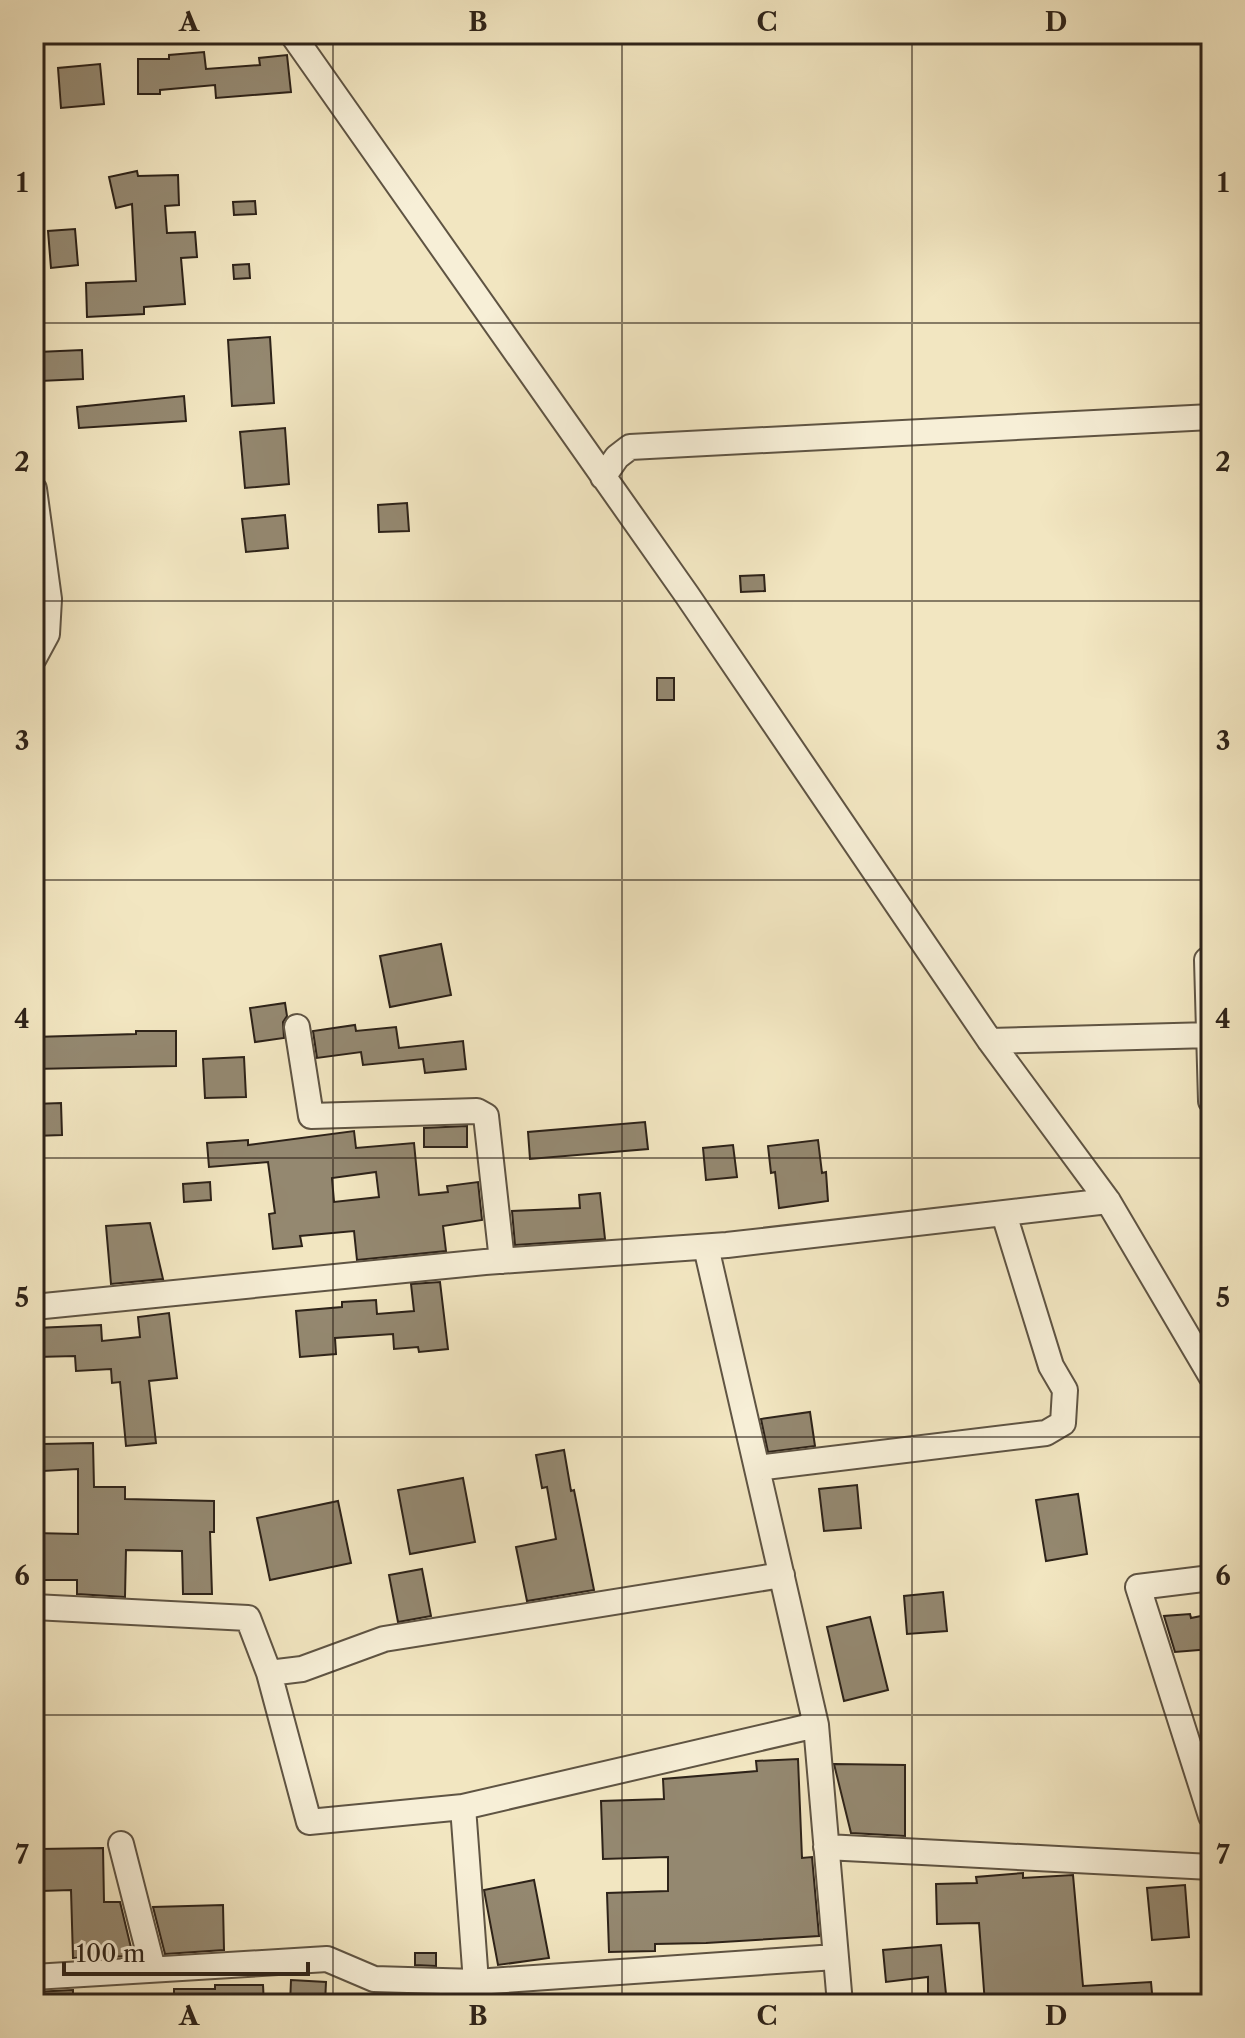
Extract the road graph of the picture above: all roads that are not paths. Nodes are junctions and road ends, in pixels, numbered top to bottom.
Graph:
1 (292, 34) edge
2 (1211, 417) edge
3 (603, 477) junction
4 (34, 489) edge
5 (34, 658) edge
6 (1207, 960) dead end
7 (297, 1027) dead end
8 (1210, 1035) edge
9 (990, 1041) junction
10 (1211, 1101) edge
11 (1108, 1201) junction
12 (1004, 1214) junction
13 (706, 1247) junction
14 (502, 1261) junction
15 (34, 1307) edge
16 (1210, 1373) edge
17 (757, 1468) junction
18 (782, 1575) junction
19 (1211, 1578) edge
20 (34, 1607) edge
21 (269, 1673) junction
22 (816, 1725) junction
23 (463, 1807) junction
24 (1211, 1816) edge
25 (121, 1844) dead end
26 (826, 1847) junction
27 (1210, 1867) edge
28 (1211, 1876) edge
29 (835, 1957) junction
30 (153, 1969) junction
31 (34, 1977) edge
32 (476, 1982) junction
33 (840, 2004) edge

1 - 3 street
2 - 3 street
3 - 9 street
4 - 5 street
6 - 8 street
7 - 14 street
8 - 9 street
8 - 10 street
9 - 11 street
11 - 12 street
11 - 16 street
12 - 13 street
12 - 17 street
13 - 14 street
13 - 17 street
14 - 15 street
17 - 18 street
18 - 21 street
18 - 22 street
19 - 24 street
20 - 21 street
21 - 23 street
22 - 23 street
22 - 26 street
23 - 32 street
25 - 30 street
26 - 27 street
26 - 29 street
27 - 28 street
29 - 32 street
29 - 33 street
30 - 31 street
30 - 32 street

